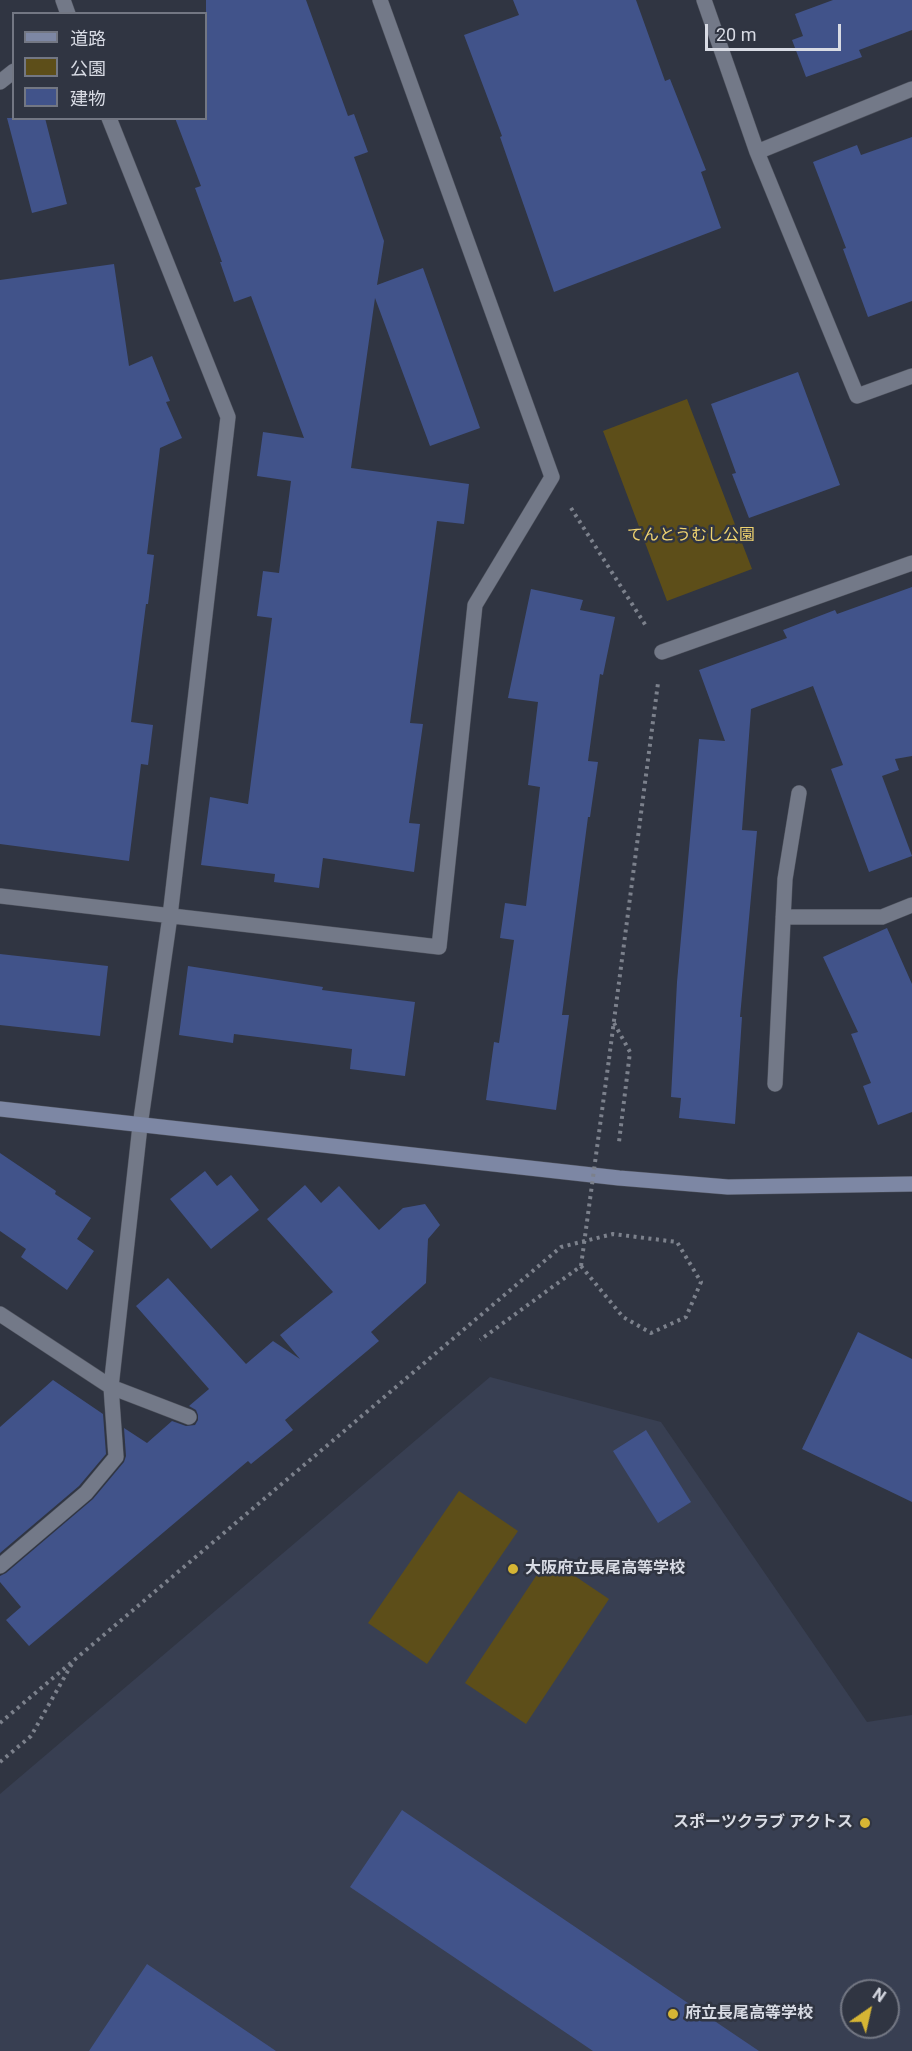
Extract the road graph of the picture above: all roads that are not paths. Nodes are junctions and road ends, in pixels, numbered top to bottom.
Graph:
1 (380, 0) edge
2 (704, 0) edge
3 (12, 72) edge
4 (0, 82) edge
5 (912, 89) edge
6 (111, 120) edge
7 (757, 152) junction
8 (912, 376) edge
9 (912, 563) edge
10 (662, 652) road end
11 (799, 793) dead end
12 (0, 896) edge
13 (912, 905) edge
14 (170, 916) junction
15 (783, 917) junction
16 (775, 1084) dead end
17 (0, 1109) edge
18 (140, 1126) junction
19 (912, 1184) edge
20 (0, 1314) edge
21 (111, 1387) junction
22 (189, 1417) dead end
23 (0, 1566) edge

1 - 14 street
2 - 7 street
3 - 4 street
5 - 7 street
6 - 14 street
7 - 8 street
9 - 10 street
11 - 15 street
12 - 14 street
13 - 15 street
14 - 18 street
15 - 16 street
17 - 18 street
18 - 19 street
18 - 21 street
20 - 21 street
21 - 22 street
21 - 23 street

